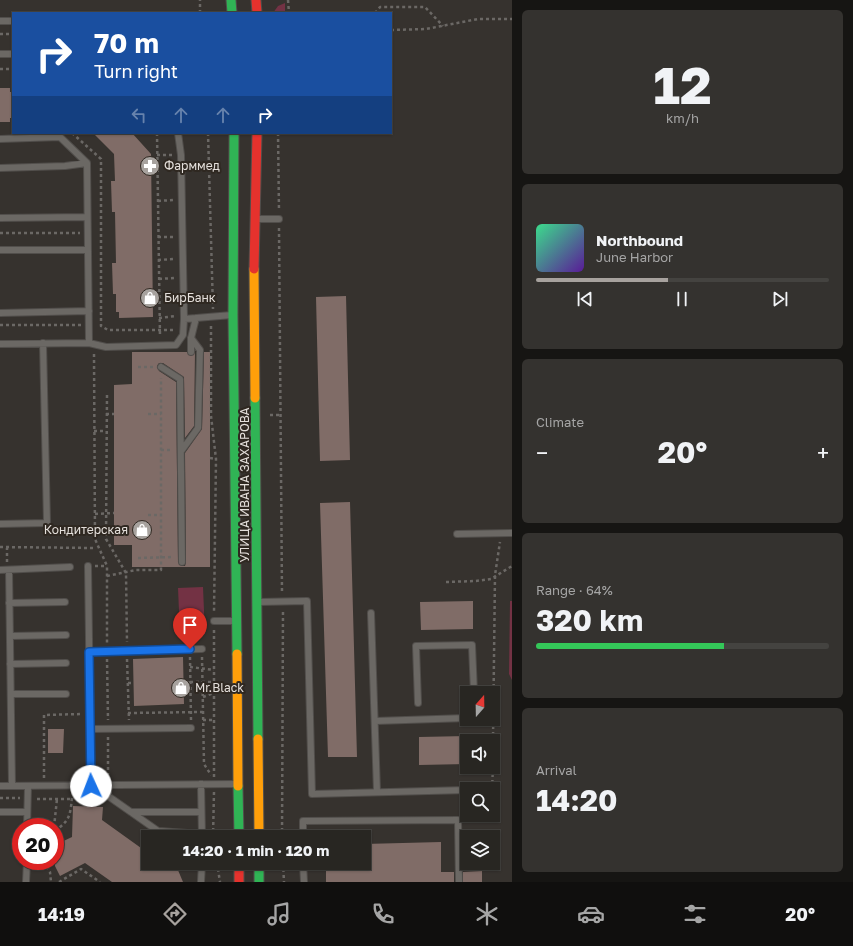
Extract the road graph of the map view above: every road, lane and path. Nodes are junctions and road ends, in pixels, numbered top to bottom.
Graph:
1 (200, 0) edge
2 (231, 0) edge
3 (256, 0) edge
4 (288, 0) edge
5 (200, 12) edge
6 (232, 12) edge
7 (257, 12) edge
8 (289, 12) edge
9 (376, 12) edge
10 (512, 20) edge
11 (0, 21) edge
12 (12, 21) edge
13 (443, 26) junction
14 (392, 30) edge
15 (0, 34) edge
16 (12, 34) edge
17 (0, 54) edge
18 (12, 54) edge
19 (0, 69) edge
20 (12, 69) edge
21 (73, 134) edge
22 (157, 134) edge
23 (178, 134) edge
24 (208, 134) edge
25 (234, 134) edge
26 (257, 134) edge
27 (278, 134) edge
28 (0, 139) edge
29 (157, 155) junction
30 (181, 155) junction
31 (87, 163) junction
32 (0, 168) edge
33 (182, 200) junction
34 (158, 201) junction
35 (87, 217) junction
36 (0, 218) edge
37 (254, 219) junction
38 (279, 219) junction
39 (101, 232) junction
40 (0, 233) edge
41 (88, 233) junction
42 (158, 237) junction
43 (182, 237) junction
44 (0, 250) edge
45 (88, 250) junction
46 (183, 259) junction
47 (158, 260) junction
48 (183, 277) junction
49 (158, 279) junction
50 (89, 311) junction
51 (0, 313) edge
52 (233, 315) junction
53 (213, 316) junction
54 (184, 317) junction
55 (159, 318) junction
56 (196, 318) junction
57 (0, 325) edge
58 (89, 325) junction
59 (101, 326) junction
60 (183, 329) junction
61 (159, 331) junction
62 (191, 338) junction
63 (43, 343) junction
64 (0, 344) edge
65 (92, 344) junction
66 (162, 346) junction
67 (191, 352) dead end
68 (138, 367) dead end
69 (161, 367) junction
70 (107, 395) dead end
71 (106, 414) junction
72 (114, 414) dead end
73 (148, 414) dead end
74 (161, 414) junction
75 (94, 431) junction
76 (106, 431) junction
77 (182, 450) junction
78 (210, 458) dead end
79 (216, 459) junction
80 (95, 514) junction
81 (106, 514) junction
82 (114, 514) dead end
83 (161, 514) junction
84 (148, 515) dead end
85 (0, 524) edge
86 (509, 533) edge
87 (457, 534) dead end
88 (0, 548) edge
89 (93, 548) dead end
90 (138, 558) dead end
91 (161, 558) junction
92 (182, 559) joint
93 (88, 566) dead end
94 (512, 566) edge
95 (70, 567) dead end
96 (0, 570) edge
97 (9, 570) junction
98 (126, 573) junction
99 (495, 575) junction
100 (107, 576) junction
101 (446, 582) dead end
102 (65, 602) dead end
103 (258, 602) junction
104 (283, 602) junction
105 (9, 603) junction
106 (371, 613) dead end
107 (214, 621) junction
108 (238, 621) junction
109 (66, 635) dead end
110 (10, 636) junction
111 (190, 649) junction
112 (202, 649) joint
113 (127, 651) junction
114 (89, 652) junction
115 (107, 652) junction
116 (66, 663) dead end
117 (10, 664) junction
118 (190, 667) junction
119 (202, 668) junction
120 (214, 670) junction
121 (190, 682) junction
122 (202, 682) junction
123 (214, 682) junction
124 (128, 683) junction
125 (134, 683) dead end
126 (474, 686) edge
127 (214, 693) junction
128 (10, 694) junction
129 (66, 694) dead end
130 (203, 698) junction
131 (418, 703) dead end
132 (190, 712) junction
133 (203, 712) junction
134 (128, 713) junction
135 (90, 714) junction
136 (460, 718) edge
137 (129, 719) dead end
138 (203, 720) junction
139 (214, 720) junction
140 (375, 721) junction
141 (191, 728) joint
142 (90, 729) junction
143 (108, 729) junction
144 (493, 734) edge
145 (211, 776) dead end
146 (44, 780) dead end
147 (108, 782) junction
148 (202, 784) junction
149 (238, 784) junction
150 (214, 785) junction
151 (0, 786) edge
152 (12, 786) junction
153 (28, 786) junction
154 (74, 786) junction
155 (91, 786) junction
156 (460, 790) edge
157 (376, 792) junction
158 (57, 799) dead end
159 (0, 812) edge
160 (27, 812) junction
161 (130, 812) junction
162 (201, 812) junction
163 (27, 818) edge
164 (55, 818) edge
165 (458, 820) joint
166 (64, 824) edge
167 (157, 830) edge
168 (202, 830) edge
169 (214, 830) edge
170 (239, 830) edge
171 (259, 830) edge
172 (282, 830) edge
173 (303, 830) edge
174 (27, 870) edge
175 (49, 870) edge
176 (202, 870) edge
177 (218, 870) edge
178 (239, 870) edge
179 (259, 870) edge
180 (283, 870) edge
181 (303, 870) edge
182 (26, 882) edge
183 (51, 882) edge
184 (59, 882) edge
185 (100, 882) edge
186 (202, 882) edge
187 (220, 882) edge
188 (239, 882) edge
189 (259, 882) edge
190 (284, 882) edge
191 (304, 882) edge
192 (459, 882) edge

1 - 5 path
2 - 6 main road
3 - 7 main road
4 - 8 path
9 - 13 path
10 - 13 path
11 - 12 lane
13 - 14 path
15 - 16 path
17 - 18 lane
19 - 20 path
21 - 39 path
22 - 29 path
23 - 30 lane
24 - 53 path
25 - 52 main road, УЛИЦА ИВАНА ЗАХАРОВА
26 - 37 main road, УЛИЦА ИВАНА ЗАХАРОВА
27 - 38 path
28 - 31 lane
29 - 30 path
29 - 34 path
30 - 33 lane
31 - 32 lane
31 - 35 lane
33 - 34 path
33 - 43 lane
34 - 42 path
35 - 36 lane
35 - 41 lane
37 - 38 lane
37 - 103 main road, УЛИЦА ИВАНА ЗАХАРОВА
38 - 104 path
39 - 41 path
39 - 59 path
40 - 41 path
41 - 45 lane
42 - 43 path
42 - 47 path
43 - 46 lane
44 - 45 lane
45 - 50 lane
46 - 47 path
46 - 48 lane
47 - 49 path
48 - 49 path
48 - 54 lane
49 - 55 path
50 - 51 lane
50 - 58 lane
52 - 53 lane
52 - 108 main road, УЛИЦА ИВАНА ЗАХАРОВА
53 - 56 lane
53 - 79 path
54 - 55 path
54 - 56 lane
54 - 60 lane
55 - 61 path
56 - 62 lane
57 - 58 path
58 - 59 path
58 - 65 lane
59 - 61 path
59 - 65 path
60 - 61 path
60 - 66 lane
61 - 66 path
62 - 67 lane
62 - 77 lane
63 - 64 lane
63 - 65 lane
63 - 85 lane
65 - 66 lane
65 - 75 path
68 - 69 path
69 - 74 path
69 - 77 lane
70 - 71 path
71 - 72 path
71 - 76 path
73 - 74 path
74 - 83 path
75 - 76 path
75 - 80 path
76 - 81 path
77 - 92 lane
78 - 79 path
79 - 107 path
80 - 81 path
80 - 100 path
81 - 82 path
81 - 98 path
83 - 84 path
83 - 91 path
86 - 87 lane
86 - 99 path
88 - 89 path
90 - 91 path
91 - 92 path
91 - 98 path
93 - 114 lane
94 - 99 path
95 - 97 lane
96 - 97 lane
97 - 105 lane
98 - 100 path
98 - 113 path
99 - 101 path
99 - 144 path
100 - 115 path
102 - 105 lane
103 - 104 lane
103 - 171 main road, УЛИЦА ИВАНА ЗАХАРОВА
104 - 157 lane
104 - 172 path
105 - 110 lane
106 - 140 lane
107 - 108 lane
107 - 120 path
108 - 149 main road, УЛИЦА ИВАНА ЗАХАРОВА
109 - 110 lane
110 - 117 lane
111 - 112 lane
111 - 113 lane
111 - 118 path
112 - 119 path
113 - 115 lane
113 - 124 path
114 - 115 lane
114 - 135 lane
115 - 143 path
116 - 117 lane
117 - 128 lane
118 - 119 path
118 - 121 path
119 - 120 path
119 - 122 path
120 - 123 path
121 - 122 path
121 - 132 path
122 - 123 path
122 - 130 path
123 - 127 path
124 - 125 path
124 - 134 path
126 - 131 lane
127 - 130 path
127 - 139 path
128 - 129 lane
128 - 152 lane
130 - 133 path
132 - 133 path
132 - 134 path
132 - 141 path
133 - 138 path
134 - 137 path
135 - 142 lane
135 - 146 path
136 - 140 lane
138 - 139 path
138 - 145 path
139 - 150 path
140 - 157 lane
141 - 143 lane
142 - 143 lane
142 - 155 lane
143 - 147 path
147 - 148 lane
147 - 155 lane
147 - 161 lane
148 - 150 lane
148 - 162 lane
149 - 150 lane
149 - 170 main road, УЛИЦА ИВАНА ЗАХАРОВА
150 - 169 path
151 - 152 lane
152 - 153 lane
153 - 154 lane
153 - 160 lane
154 - 155 lane
154 - 166 path
156 - 157 lane
158 - 164 path
159 - 160 lane
160 - 163 lane
161 - 162 lane
161 - 167 lane
162 - 168 lane
165 - 173 lane
165 - 192 lane
174 - 182 lane
175 - 183 path
176 - 186 lane
177 - 187 path
178 - 188 main road
179 - 189 main road
180 - 190 path
181 - 191 lane
184 - 185 path

